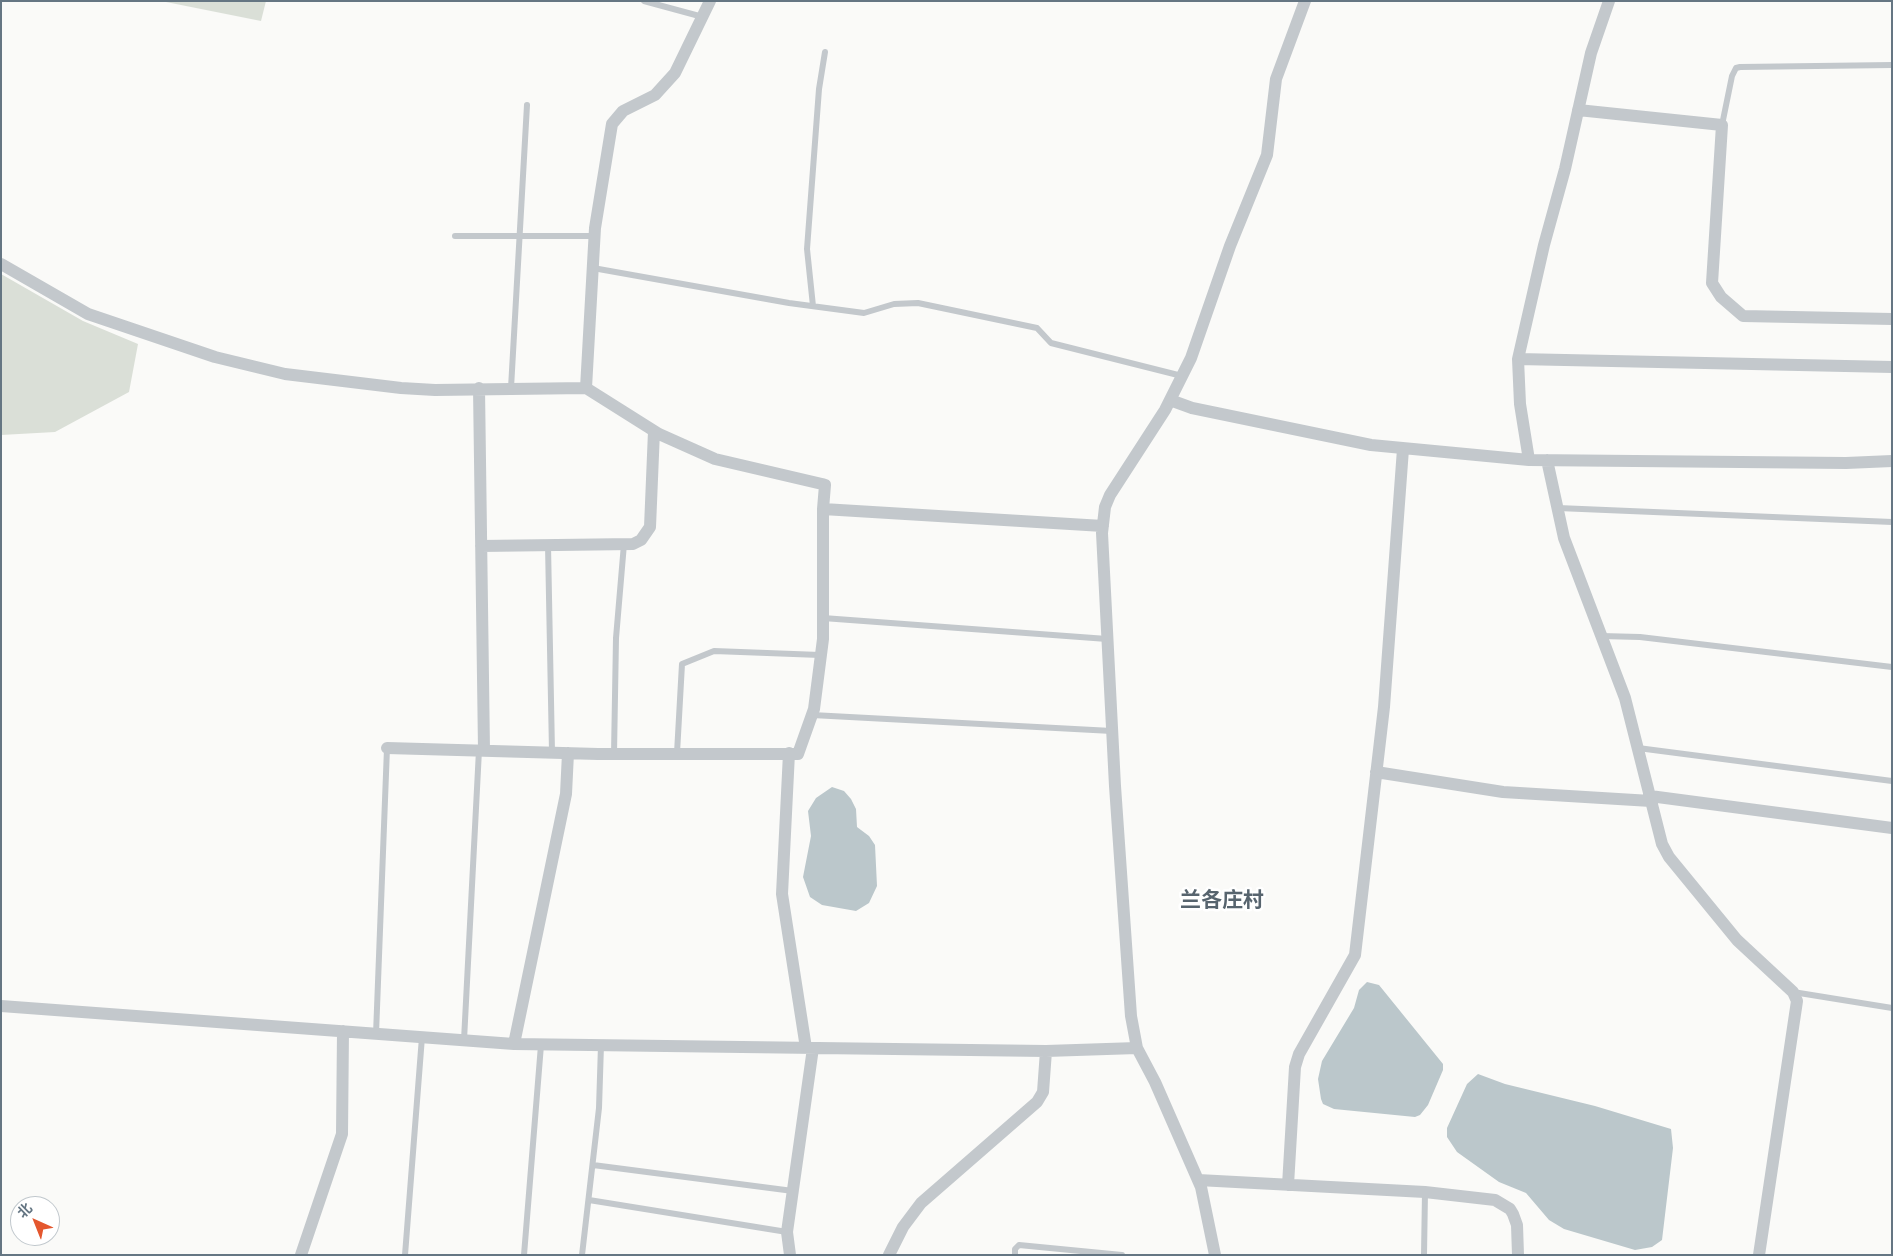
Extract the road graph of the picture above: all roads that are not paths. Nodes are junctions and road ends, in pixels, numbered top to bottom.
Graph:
1 (644, 1) edge
2 (710, 1) edge
3 (1305, 1) edge
4 (1610, 1) edge
5 (703, 16) junction
6 (825, 52) dead end
7 (1892, 66) edge
8 (527, 105) dead end
9 (1578, 110) junction
10 (1722, 125) junction
11 (455, 236) dead end
12 (519, 236) junction
13 (595, 236) junction
14 (1, 264) edge
15 (593, 268) junction
16 (813, 306) junction
17 (1892, 319) edge
18 (1518, 359) junction
19 (1892, 366) edge
20 (1182, 376) junction
21 (479, 388) junction
22 (511, 388) junction
23 (586, 388) junction
24 (1170, 400) junction
25 (654, 431) junction
26 (1403, 448) junction
27 (1529, 460) junction
28 (1547, 460) junction
29 (1892, 460) edge
30 (1558, 508) junction
31 (823, 509) junction
32 (1892, 522) edge
33 (1103, 526) junction
34 (624, 544) junction
35 (548, 545) junction
36 (481, 546) junction
37 (822, 618) junction
38 (1601, 636) junction
39 (1107, 639) junction
40 (820, 655) junction
41 (1892, 667) edge
42 (812, 715) junction
43 (1112, 731) junction
44 (388, 748) joint
45 (1638, 748) junction
46 (481, 750) junction
47 (552, 752) junction
48 (568, 753) junction
49 (677, 753) junction
50 (614, 754) junction
51 (789, 754) junction
52 (1376, 772) junction
53 (1892, 781) edge
54 (1651, 799) junction
55 (1892, 828) edge
56 (1794, 992) junction
57 (1, 1006) edge
58 (1892, 1008) edge
59 (343, 1031) junction
60 (376, 1034) junction
61 (422, 1037) junction
62 (464, 1040) junction
63 (514, 1044) junction
64 (541, 1045) junction
65 (601, 1045) junction
66 (810, 1048) junction
67 (1137, 1048) junction
68 (1046, 1051) junction
69 (593, 1165) junction
70 (1198, 1180) junction
71 (1288, 1185) junction
72 (793, 1191) junction
73 (1425, 1192) junction
74 (589, 1200) junction
75 (787, 1232) junction
76 (301, 1255) edge
77 (405, 1255) edge
78 (524, 1255) edge
79 (582, 1255) edge
80 (790, 1255) edge
81 (888, 1255) edge
82 (1014, 1255) edge
83 (1122, 1255) edge
84 (1215, 1255) edge
85 (1424, 1255) edge
86 (1518, 1255) edge
87 (1758, 1255) edge

1 - 5 lane
2 - 5 street
3 - 20 street
4 - 9 street
5 - 13 street
6 - 16 lane
7 - 10 lane
8 - 12 lane
9 - 10 street
9 - 18 street
10 - 17 street
11 - 12 lane
12 - 13 lane
12 - 22 lane
13 - 15 street
14 - 21 street
15 - 16 lane
15 - 23 street
16 - 20 lane
18 - 19 street
18 - 27 street
20 - 24 street
21 - 22 street
21 - 36 street
22 - 23 street
23 - 25 street
24 - 26 street
24 - 33 street
25 - 31 street
25 - 34 street
26 - 27 street
26 - 52 street
27 - 28 street
28 - 29 street
28 - 30 street
30 - 32 lane
30 - 38 street
31 - 33 street
31 - 37 street
33 - 39 street
34 - 35 street
34 - 50 lane
35 - 36 street
35 - 47 lane
36 - 46 street
37 - 39 lane
37 - 40 street
38 - 41 lane
38 - 45 street
39 - 43 street
40 - 42 street
40 - 49 lane
42 - 43 lane
42 - 51 street
43 - 67 street
44 - 46 street
44 - 60 lane
45 - 53 lane
45 - 54 street
46 - 47 street
46 - 62 lane
47 - 48 street
48 - 50 street
48 - 63 street
49 - 50 street
49 - 51 street
51 - 66 street
52 - 54 street
52 - 71 street
54 - 55 street
54 - 56 street
56 - 58 lane
56 - 87 street
57 - 59 street
59 - 60 street
59 - 76 street
60 - 61 street
61 - 62 street
61 - 77 lane
62 - 63 street
63 - 64 street
64 - 65 street
64 - 78 lane
65 - 66 street
65 - 69 lane
66 - 68 street
66 - 72 street
67 - 68 street
67 - 70 street
68 - 81 street
69 - 72 lane
69 - 74 lane
70 - 71 street
70 - 84 street
71 - 73 street
72 - 75 street
73 - 85 lane
73 - 86 street
74 - 75 lane
74 - 79 lane
75 - 80 street
82 - 83 lane

